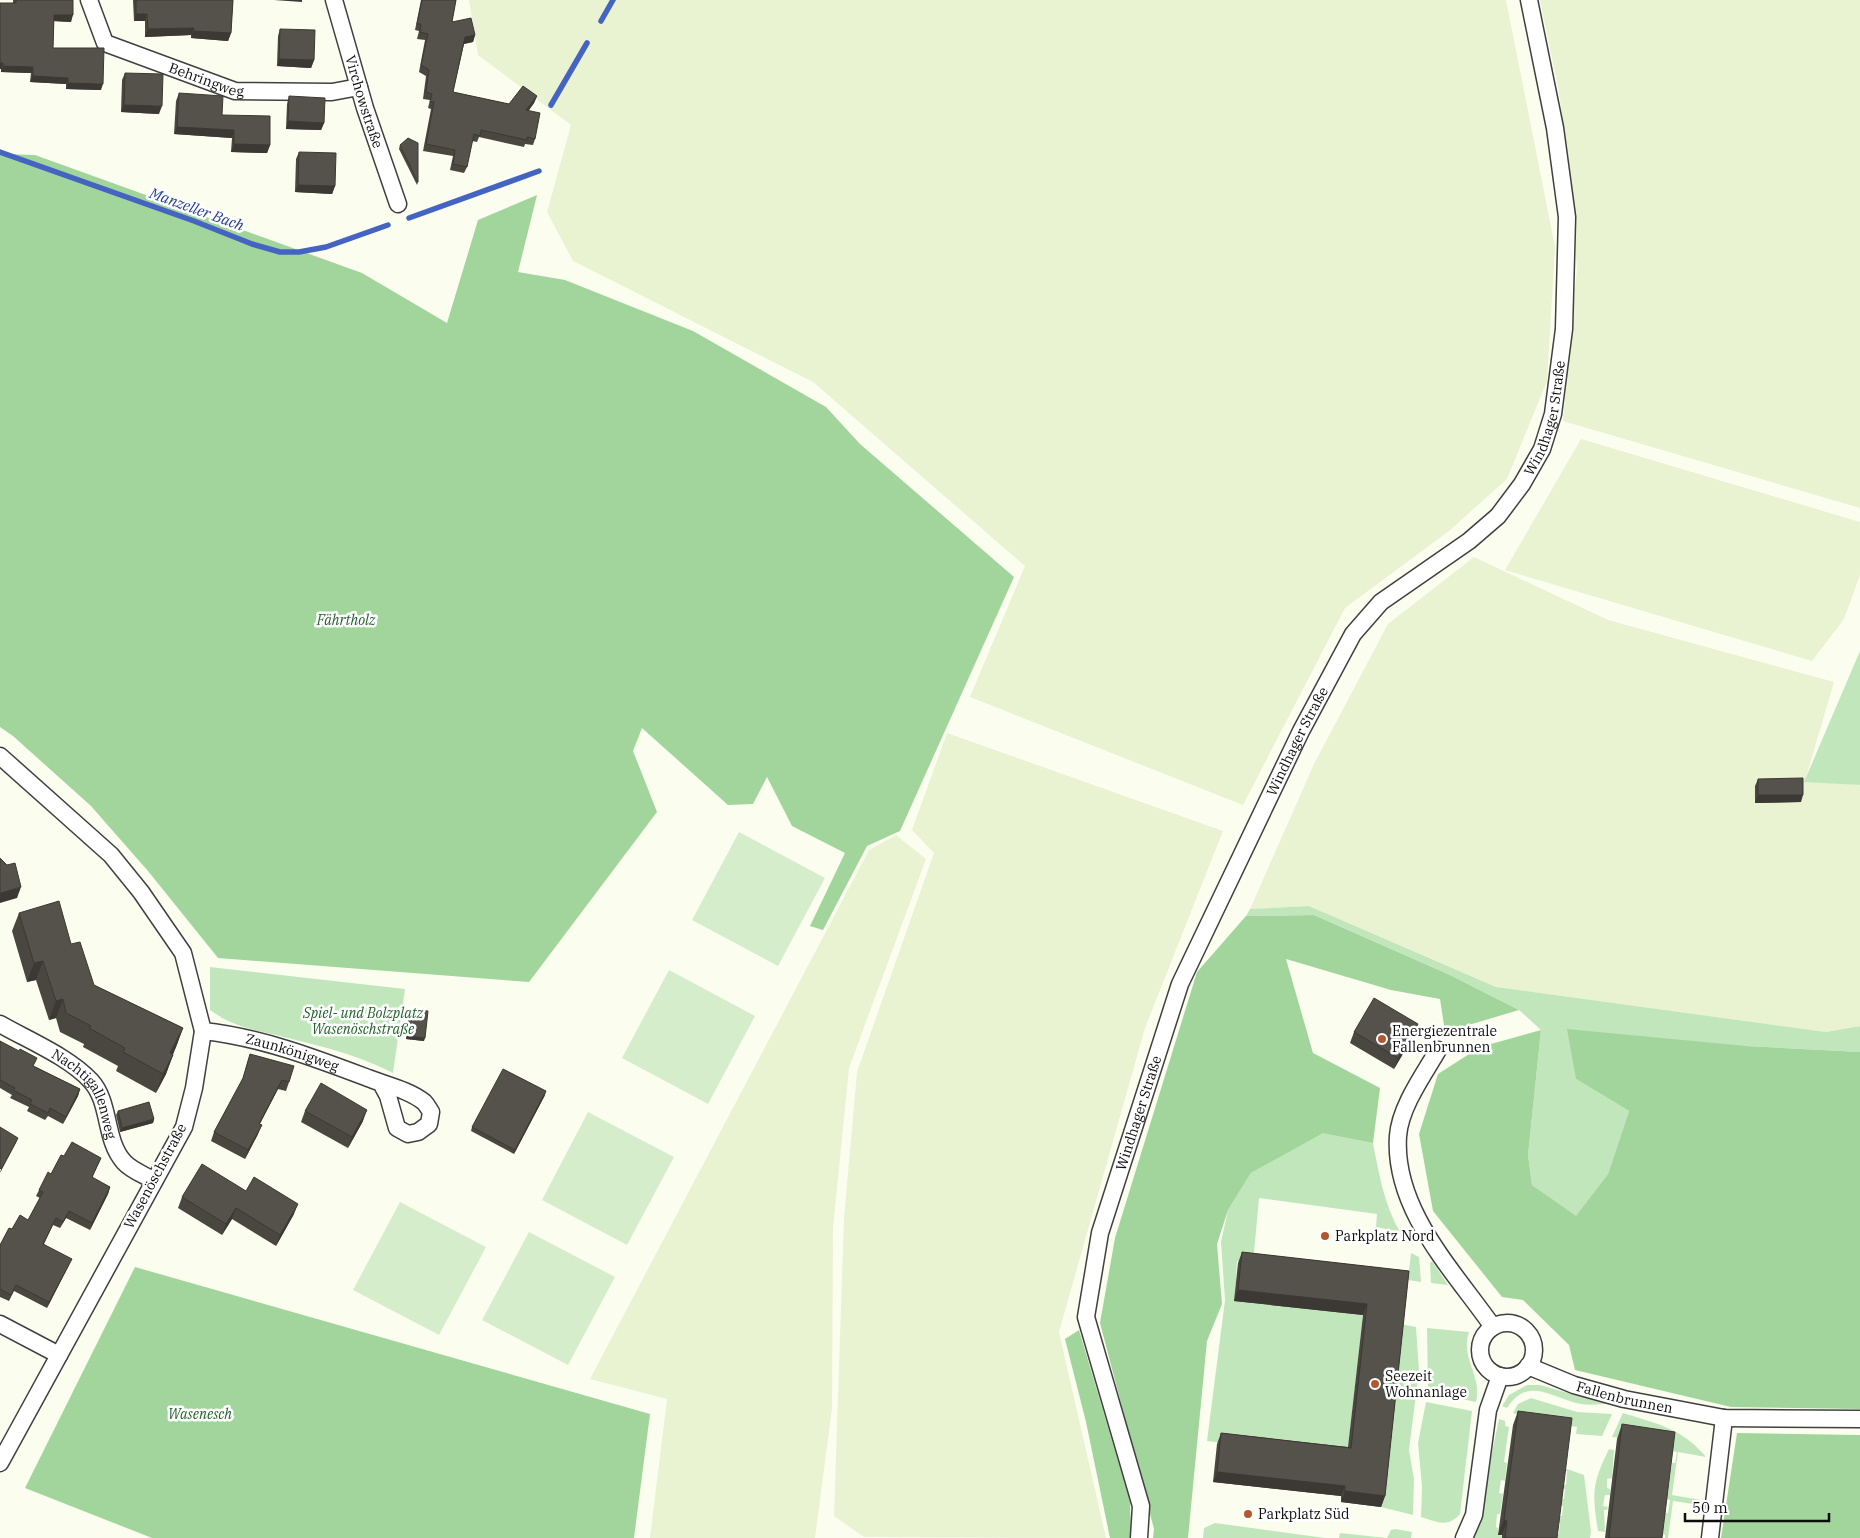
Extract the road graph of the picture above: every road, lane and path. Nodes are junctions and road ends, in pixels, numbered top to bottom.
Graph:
1 (90, 0) edge
2 (334, 0) edge
3 (1529, 0) edge
4 (359, 87) junction
5 (398, 204) dead end
6 (0, 756) edge
7 (0, 1024) edge
8 (203, 1031) junction
9 (1438, 1050) dead end
10 (381, 1083) dead end
11 (153, 1180) junction
12 (0, 1324) edge
13 (1493, 1327) junction
14 (59, 1355) junction
15 (1528, 1366) junction
16 (1500, 1376) junction
17 (1724, 1418) junction
18 (1860, 1419) edge
19 (0, 1462) edge
20 (1140, 1538) edge
21 (1464, 1538) edge
22 (1710, 1538) edge

1 - 4 street, Behringweg
2 - 4 street, Virchowstraße
3 - 20 street, Windhager Straße
4 - 5 street, Virchowstraße
6 - 8 street, Wasenöschstraße
7 - 11 street, Nachtigallenweg
8 - 10 street, Zaunkönigweg
8 - 11 street, Wasenöschstraße
9 - 13 street
11 - 14 street, Wasenöschstraße
12 - 14 street
13 - 15 street
13 - 16 street
14 - 19 street, Wasenöschstraße
15 - 16 street
15 - 17 street, Fallenbrunnen
16 - 21 street
17 - 18 street, Fallenbrunnen
17 - 22 street

